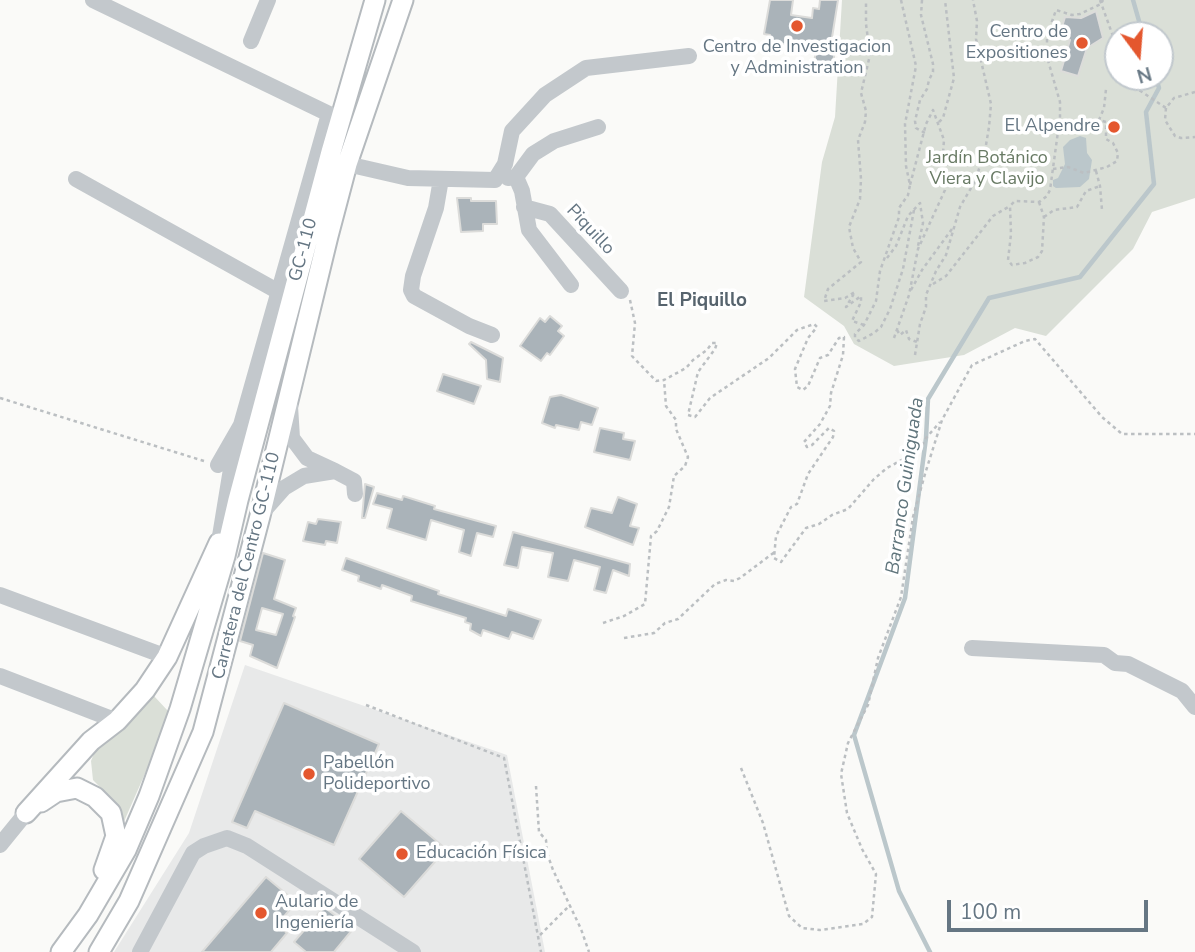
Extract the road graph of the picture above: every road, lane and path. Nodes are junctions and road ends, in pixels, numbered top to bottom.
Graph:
1 (93, 0) edge
2 (268, 0) edge
3 (374, 0) edge
4 (403, 0) edge
5 (866, 0) edge
6 (901, 0) edge
7 (922, 0) edge
8 (945, 0) edge
9 (972, 0) edge
10 (1101, 2) edge
11 (1108, 21) edge
12 (250, 41) dead end
13 (689, 56) dead end
14 (1106, 91) edge
15 (1140, 91) edge
16 (1195, 92) edge
17 (1164, 107) junction
18 (939, 122) junction
19 (598, 127) dead end
20 (925, 133) junction
21 (1195, 137) edge
22 (347, 164) junction
23 (1053, 169) junction
24 (1094, 171) junction
25 (516, 177) junction
26 (76, 179) dead end
27 (441, 179) junction
28 (495, 180) junction
29 (910, 185) junction
30 (1100, 186) junction
31 (1039, 202) junction
32 (1010, 206) junction
33 (524, 207) junction
34 (914, 210) junction
35 (1102, 210) dead end
36 (1044, 217) junction
37 (954, 226) junction
38 (918, 249) junction
39 (885, 261) junction
40 (933, 284) junction
41 (571, 285) dead end
42 (621, 291) joint
43 (279, 292) junction
44 (909, 295) junction
45 (864, 325) junction
46 (897, 330) junction
47 (492, 335) dead end
48 (894, 338) dead end
49 (917, 342) junction
50 (915, 355) dead end
51 (664, 380) junction
52 (289, 396) junction
53 (0, 398) edge
54 (261, 411) junction
55 (942, 420) junction
56 (1195, 434) edge
57 (218, 465) joint
58 (335, 471) junction
59 (355, 495) dead end
60 (238, 500) junction
61 (260, 516) junction
62 (219, 542) junction
63 (776, 551) junction
64 (0, 595) edge
65 (603, 622) dead end
66 (624, 638) dead end
67 (972, 648) dead end
68 (167, 657) junction
69 (0, 677) edge
70 (366, 705) dead end
71 (1195, 707) edge
72 (117, 721) junction
73 (91, 741) junction
74 (741, 768) dead end
75 (536, 786) dead end
76 (95, 797) junction
77 (26, 813) junction
78 (0, 845) edge
79 (570, 905) junction
80 (88, 915) junction
81 (539, 936) junction
82 (61, 952) edge
83 (99, 952) edge
84 (140, 952) edge
85 (412, 952) edge
86 (541, 952) edge
87 (589, 952) edge

1 - 43 street
2 - 12 street
3 - 54 main road, GC-110 / GC-110
4 - 22 main road, GC-110
5 - 45 path
6 - 29 path
7 - 20 path
8 - 18 path
9 - 37 path
10 - 11 path
10 - 23 path
13 - 28 street
14 - 24 path
15 - 17 path
16 - 17 path
17 - 21 path
18 - 20 path
18 - 38 path
19 - 25 street
20 - 29 path
22 - 27 street
22 - 52 main road, Carretera del Centro GC-110 / GC-110
23 - 24 path
23 - 31 path
24 - 30 path
25 - 28 street
25 - 33 street
26 - 43 street
27 - 28 street
27 - 47 street
29 - 39 path
30 - 35 path
30 - 36 path
31 - 32 path
31 - 36 path
32 - 36 path
32 - 40 path
33 - 41 street
33 - 42 street, Piquillo
34 - 38 path
34 - 39 path
34 - 45 path
37 - 40 path
37 - 44 path
38 - 44 path
39 - 45 path
40 - 49 path
42 - 51 path
43 - 57 street
44 - 46 path
46 - 48 path
46 - 49 path
49 - 50 path
51 - 63 path
51 - 65 path
52 - 58 street
52 - 61 main road, Carretera del Centro GC-110 / GC-110
53 - 57 path
54 - 60 main road, GC-110 / GC-110
54 - 62 street
55 - 56 path
55 - 63 path
55 - 74 path
58 - 59 street
58 - 61 street
60 - 62 main road
60 - 80 main road, Carretera del Centro GC-110 / GC-110
61 - 83 main road, Carretera del Centro GC-110 / GC-110
62 - 68 main road
63 - 66 path
64 - 68 street
67 - 71 street
68 - 72 main road
69 - 72 street
70 - 81 path
72 - 73 main road
73 - 76 main road
73 - 77 main road
75 - 79 path
76 - 77 main road
76 - 80 main road
77 - 78 street
79 - 81 path
79 - 87 path
80 - 82 main road, GC-110
81 - 86 path
84 - 85 street

